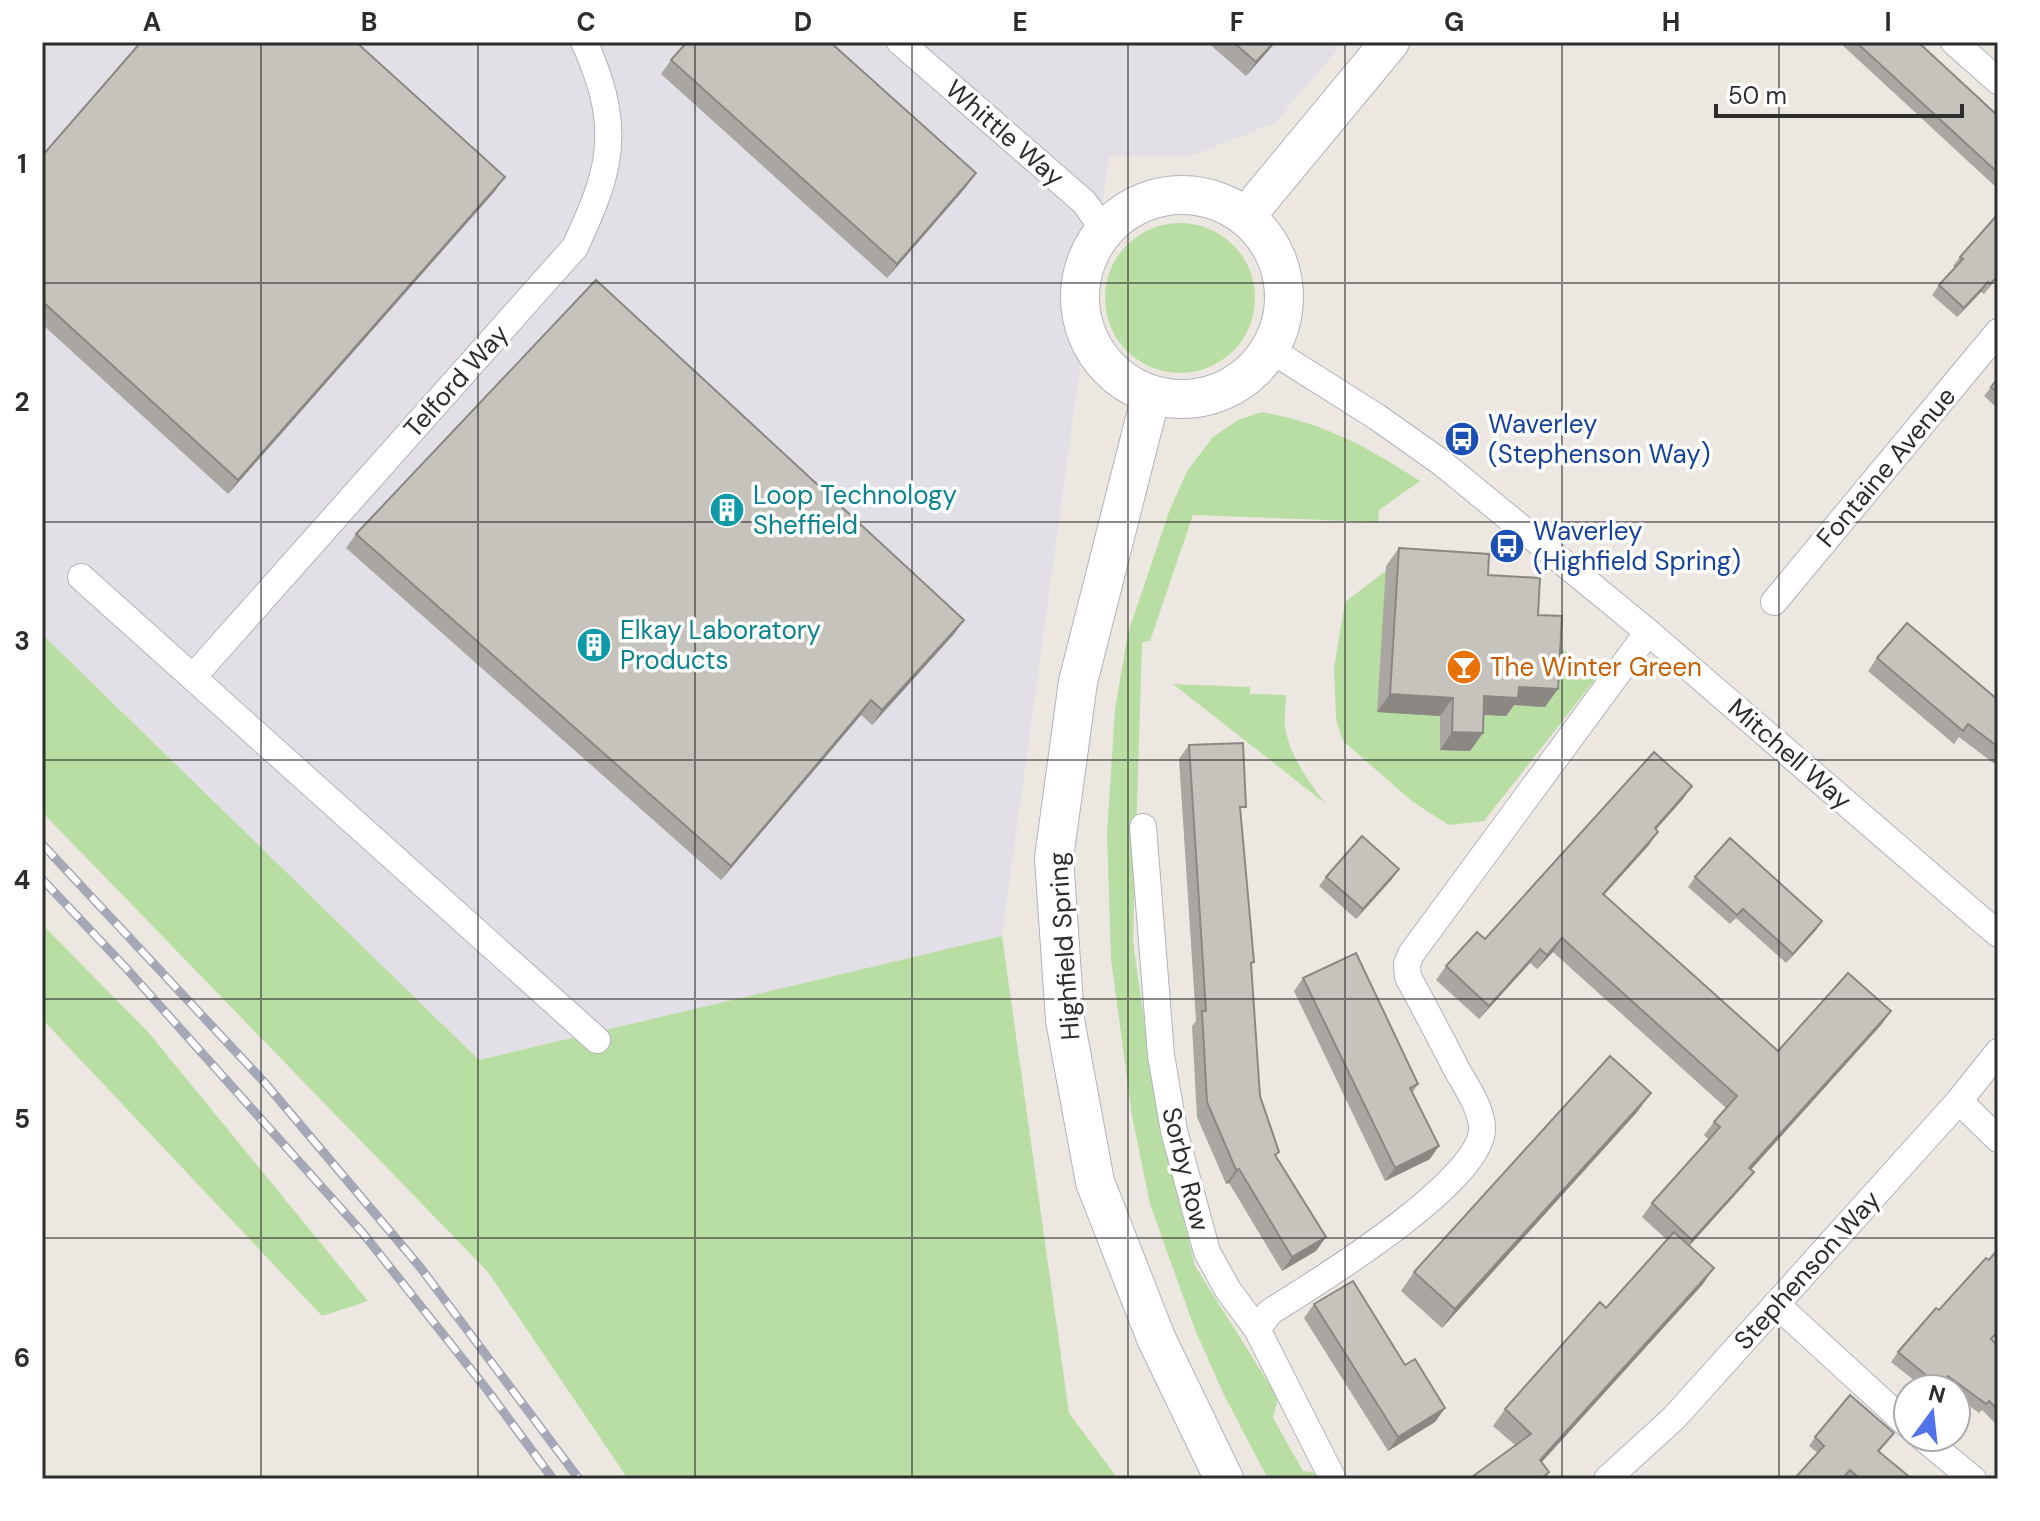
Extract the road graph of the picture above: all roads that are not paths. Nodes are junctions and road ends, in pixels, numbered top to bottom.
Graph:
1 (584, 42) edge
2 (900, 42) edge
3 (1390, 42) edge
4 (1954, 42) edge
5 (1998, 81) edge
6 (1246, 216) junction
7 (1104, 230) junction
8 (1998, 332) edge
9 (1271, 350) junction
10 (1151, 395) junction
11 (81, 577) dead end
12 (1774, 602) dead end
13 (1648, 632) junction
14 (193, 677) junction
15 (1143, 827) dead end
16 (1998, 934) edge
17 (597, 1040) dead end
18 (1998, 1052) edge
19 (1959, 1101) junction
20 (1998, 1139) edge
21 (1776, 1304) junction
22 (1257, 1329) junction
23 (1892, 1410) edge
24 (1941, 1453) edge
25 (1224, 1479) edge
26 (1333, 1479) edge
27 (1607, 1479) edge
28 (1973, 1479) edge

1 - 14 street, Telford Way
2 - 7 street, Whittle Way
3 - 6 main road
4 - 5 street
6 - 7 main road
6 - 9 main road
7 - 10 main road
8 - 12 street, Fontaine Avenue
9 - 10 main road
9 - 13 street, Mitchell Way
10 - 25 main road, Highfield Spring
11 - 14 street
13 - 16 street, Mitchell Way
13 - 22 street
14 - 17 street
15 - 22 street, Sorby Row
18 - 19 street, Stephenson Way
19 - 20 street
19 - 21 street, Stephenson Way
21 - 23 street
21 - 27 street, Stephenson Way
22 - 26 street, Sorby Row
24 - 28 street

